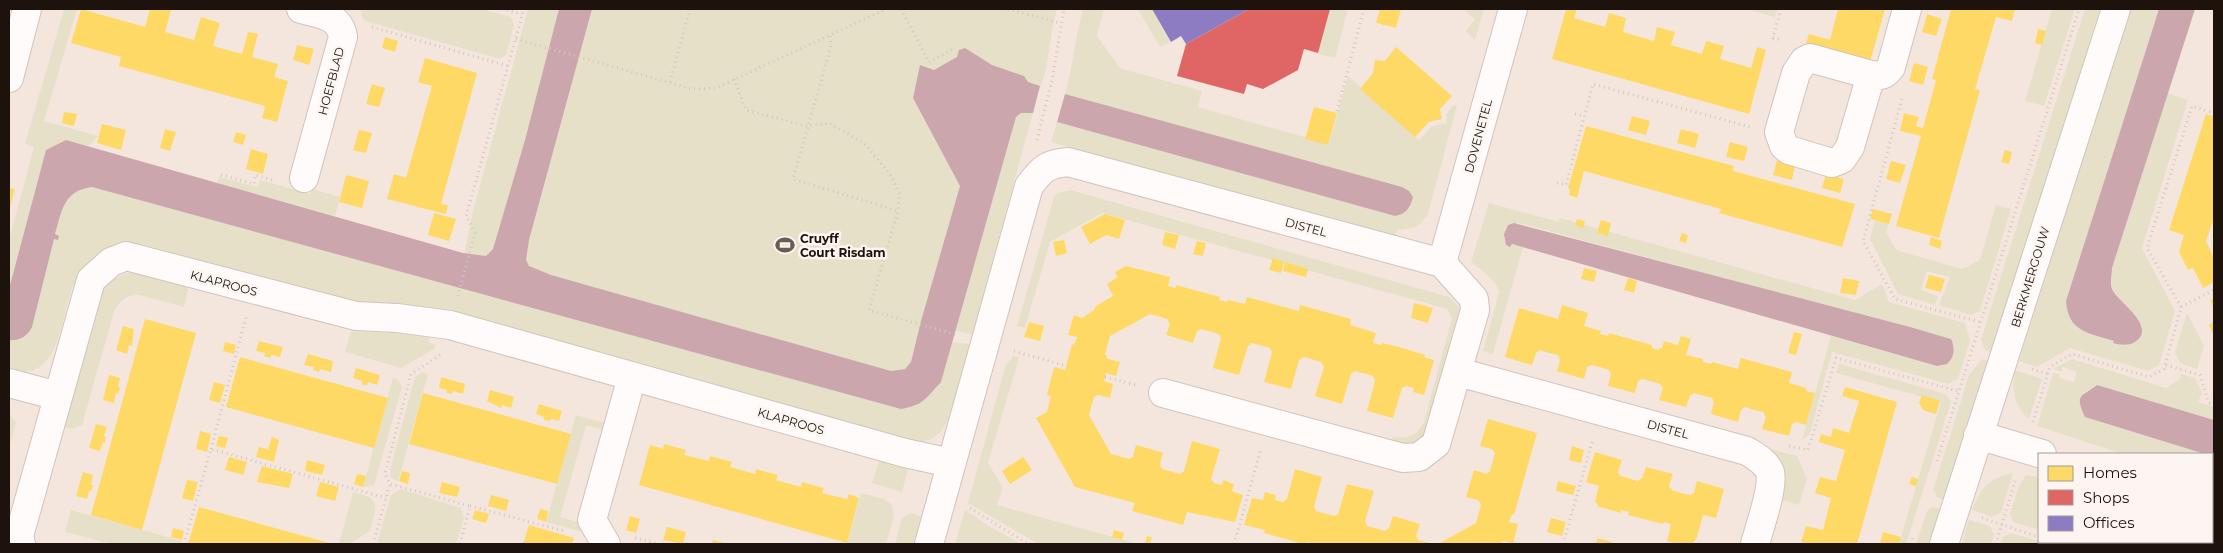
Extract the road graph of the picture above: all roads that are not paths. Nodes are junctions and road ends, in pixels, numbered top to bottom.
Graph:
1 (27, 9) edge
2 (301, 9) edge
3 (1513, 9) edge
4 (1907, 9) edge
5 (2116, 9) edge
6 (1879, 74) junction
7 (9, 78) edge
8 (304, 178) road end
9 (1442, 263) junction
10 (1458, 372) junction
11 (632, 377) junction
12 (9, 383) edge
13 (1164, 393) dead end
14 (58, 396) junction
15 (1978, 435) junction
16 (2033, 452) edge
17 (950, 463) junction
18 (605, 543) edge
19 (21, 544) edge
20 (929, 544) edge
21 (1755, 544) edge
22 (1944, 544) edge

1 - 7 street
2 - 8 street, HOEFBLAD
3 - 9 street, DOVENETEL
4 - 6 street
5 - 15 street, BERKMERGOUW
6 - 6 street
9 - 10 street
9 - 17 street, DISTEL
10 - 13 street
10 - 21 street, DISTEL
11 - 14 street, KLAPROOS
11 - 17 street, KLAPROOS
11 - 18 street
12 - 14 street
14 - 19 street, KLAPROOS
15 - 16 street
15 - 22 street, BERKMERGOUW
17 - 20 street

